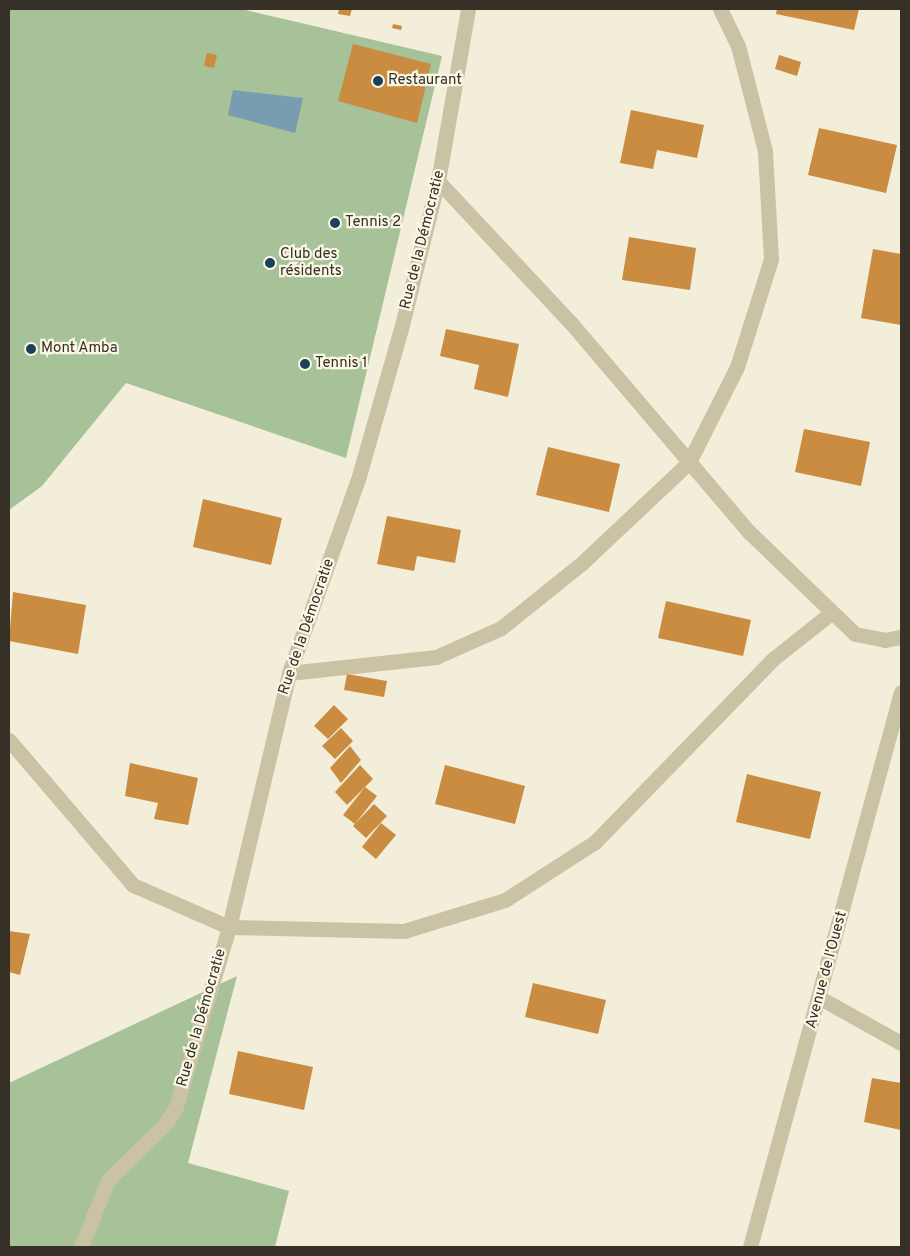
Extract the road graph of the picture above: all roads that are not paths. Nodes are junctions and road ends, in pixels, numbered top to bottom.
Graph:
1 (468, 9) edge
2 (720, 9) edge
3 (438, 181) junction
4 (689, 462) junction
5 (832, 612) junction
6 (901, 637) edge
7 (289, 673) junction
8 (901, 692) edge
9 (9, 740) edge
10 (229, 926) junction
11 (820, 998) junction
12 (901, 1044) edge
13 (81, 1247) edge
14 (750, 1247) edge

1 - 3 street, Rue de la Démocratie
2 - 4 street
3 - 4 street
3 - 7 street, Rue de la Démocratie
4 - 5 street
4 - 7 street
5 - 6 street
5 - 10 street
7 - 10 street, Rue de la Démocratie
8 - 11 street, Avenue de l'Ouest
9 - 10 street
10 - 13 street, Rue de la Démocratie
11 - 12 street
11 - 14 street, Avenue de l'Ouest

